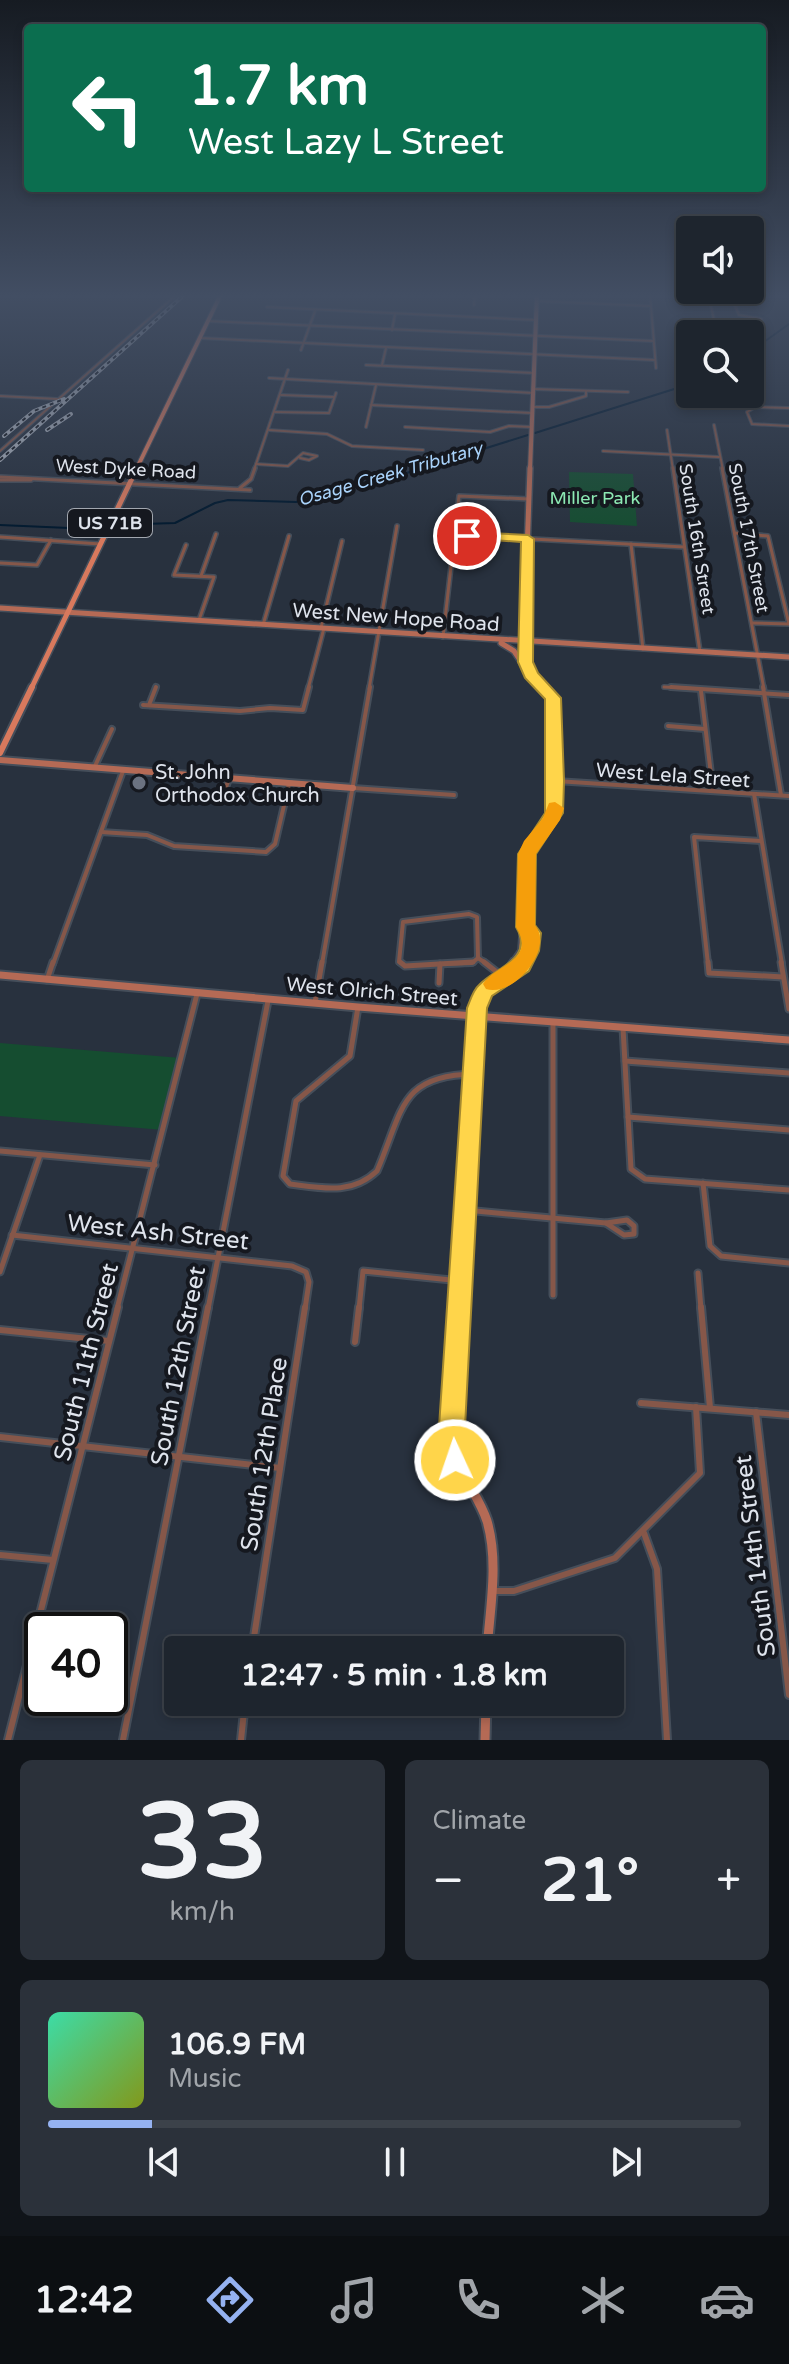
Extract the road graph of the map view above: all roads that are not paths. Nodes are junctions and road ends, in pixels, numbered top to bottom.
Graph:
1 (84, 375) edge
2 (182, 375) edge
3 (286, 375) edge
4 (534, 375) edge
5 (269, 378) dead end
6 (285, 379) junction
7 (376, 385) junction
8 (533, 391) junction
9 (586, 391) junction
10 (628, 392) dead end
11 (279, 395) junction
12 (0, 396) edge
13 (57, 399) junction
14 (371, 405) junction
15 (789, 408) edge
16 (533, 410) junction
17 (275, 412) junction
18 (714, 425) dead end
19 (789, 426) edge
20 (366, 427) dead end
21 (405, 427) dead end
22 (532, 427) junction
23 (269, 430) junction
24 (667, 430) dead end
25 (423, 450) dead end
26 (0, 451) edge
27 (603, 451) dead end
28 (669, 455) junction
29 (719, 457) junction
30 (300, 458) dead end
31 (256, 464) junction
32 (0, 478) edge
33 (129, 484) junction
34 (238, 489) junction
35 (250, 490) dead end
36 (529, 499) junction
37 (397, 526) dead end
38 (735, 533) junction
39 (216, 534) dead end
40 (454, 535) junction
41 (289, 536) dead end
42 (0, 537) edge
43 (51, 539) junction
44 (528, 539) junction
45 (342, 541) dead end
46 (100, 544) junction
47 (631, 544) junction
48 (186, 545) dead end
49 (684, 547) junction
50 (0, 563) edge
51 (201, 576) junction
52 (0, 608) edge
53 (68, 612) junction
54 (199, 621) junction
55 (752, 623) junction
56 (263, 625) junction
57 (322, 628) junction
58 (380, 632) junction
59 (443, 637) junction
60 (495, 640) junction
61 (525, 642) junction
62 (643, 649) junction
63 (700, 652) junction
64 (758, 656) junction
65 (789, 657) edge
66 (526, 668) junction
67 (156, 687) dead end
68 (664, 687) dead end
69 (701, 691) junction
70 (763, 694) junction
71 (789, 695) edge
72 (668, 726) dead end
73 (112, 729) dead end
74 (705, 729) junction
75 (0, 753) edge
76 (0, 760) edge
77 (95, 766) junction
78 (124, 769) junction
79 (230, 777) junction
80 (556, 781) junction
81 (290, 782) junction
82 (353, 788) junction
83 (713, 791) junction
84 (754, 794) junction
85 (454, 795) dead end
86 (781, 795) junction
87 (789, 796) edge
88 (218, 800) dead end
89 (101, 832) junction
90 (761, 841) junction
91 (478, 958) junction
92 (440, 964) junction
93 (0, 975) edge
94 (504, 977) junction
95 (783, 977) junction
96 (47, 980) junction
97 (439, 983) dead end
98 (198, 992) junction
99 (268, 999) junction
100 (315, 1003) junction
101 (358, 1007) junction
102 (789, 1009) edge
103 (476, 1016) junction
104 (553, 1023) junction
105 (623, 1028) junction
106 (789, 1040) edge
107 (625, 1061) junction
108 (789, 1073) edge
109 (474, 1074) junction
110 (628, 1117) junction
111 (789, 1130) edge
112 (0, 1151) edge
113 (40, 1155) junction
114 (155, 1165) junction
115 (703, 1183) junction
116 (789, 1190) edge
117 (465, 1210) junction
118 (554, 1218) junction
119 (606, 1223) junction
120 (12, 1235) junction
121 (134, 1248) junction
122 (218, 1256) junction
123 (789, 1263) edge
124 (300, 1268) joint
125 (0, 1272) edge
126 (698, 1273) dead end
127 (461, 1281) junction
128 (553, 1295) dead end
129 (0, 1330) edge
130 (109, 1341) junction
131 (355, 1342) dead end
132 (641, 1403) dead end
133 (696, 1407) junction
134 (710, 1408) junction
135 (756, 1412) junction
136 (789, 1415) edge
137 (0, 1437) edge
138 (82, 1448) junction
139 (179, 1457) junction
140 (280, 1468) junction
141 (643, 1532) junction
142 (0, 1555) edge
143 (53, 1560) junction
144 (490, 1591) junction
145 (254, 1636) edge
146 (488, 1636) edge
147 (789, 1695) edge
148 (244, 1716) edge
149 (486, 1716) edge
150 (8, 1740) edge
151 (123, 1740) edge
152 (241, 1740) edge
153 (485, 1740) edge
154 (667, 1740) edge

1 - 13 street
2 - 33 main road, US 71B
3 - 6 street
4 - 8 street
5 - 6 street
6 - 7 street
6 - 11 street
7 - 8 street
7 - 14 street
8 - 9 street
8 - 16 street
9 - 10 street
9 - 16 street
11 - 17 street
11 - 17 street
12 - 13 street
13 - 26 street
14 - 16 street
14 - 20 street
15 - 19 street
16 - 22 street
17 - 23 street
18 - 29 street, South 17th Street
21 - 22 street
22 - 36 street
23 - 25 street
23 - 31 street
24 - 28 street, South 16th Street
27 - 28 street
28 - 29 street
28 - 49 street, South 16th Street
29 - 38 street, South 17th Street
30 - 31 street
31 - 34 street
32 - 33 street, West Dyke Road
33 - 34 street, West Dyke Road
33 - 46 main road, US 71B
34 - 35 street, West Dyke Road
36 - 40 street
36 - 44 street
37 - 58 street
38 - 55 street, South 17th Street
38 - 55 street
39 - 51 street
40 - 44 street
40 - 59 street
41 - 56 street
42 - 43 street
43 - 46 street
43 - 50 street
44 - 47 street
44 - 61 street
45 - 57 street
46 - 53 main road, US 71B
47 - 49 street
47 - 62 street
48 - 51 street
49 - 63 street, South 16th Street
51 - 54 street
52 - 53 street, West New Hope Road
53 - 54 street, West New Hope Road
53 - 75 main road, US 71B
54 - 56 street, West New Hope Road
55 - 64 street, South 17th Street
56 - 57 street, West New Hope Road
57 - 58 street, West New Hope Road
57 - 67 street
58 - 59 street, West New Hope Road
58 - 82 street
59 - 60 street, West New Hope Road
60 - 61 street, West New Hope Road
60 - 66 street
61 - 62 street, West New Hope Road
61 - 66 street
62 - 63 street, West New Hope Road
63 - 64 street, West New Hope Road
64 - 65 street, West New Hope Road
64 - 70 street, South 17th Street
66 - 80 street
68 - 69 street
69 - 70 street
69 - 74 street
70 - 71 street
70 - 86 street, South 17th Street
72 - 74 street
73 - 77 street
74 - 83 street
76 - 77 street
77 - 78 street
78 - 79 street
78 - 89 street
79 - 81 street
79 - 88 street
80 - 83 street, West Lela Street
80 - 94 street
81 - 82 street
81 - 89 street
82 - 85 street
82 - 100 street
83 - 84 street, West Lela Street
84 - 86 street, West Lela Street
84 - 90 street
86 - 87 street, West Lela Street
89 - 96 street
90 - 95 street
90 - 95 street
91 - 92 street
91 - 92 street
91 - 94 street
92 - 97 street
93 - 96 street, West Olrich Street
94 - 103 street
95 - 102 street
96 - 98 street, West Olrich Street
98 - 99 street, West Olrich Street
98 - 114 street, South 11th Street
99 - 100 street, West Olrich Street
99 - 122 street, South 12th Street
100 - 101 street, West Olrich Street
101 - 103 street, West Olrich Street
101 - 109 street
103 - 104 street, West Olrich Street
103 - 109 street
104 - 105 street, West Olrich Street
104 - 118 street
105 - 106 street, West Olrich Street
105 - 107 street
107 - 108 street
107 - 110 street
109 - 117 street
110 - 111 street
110 - 115 street
112 - 113 street
113 - 114 street
113 - 120 street
114 - 121 street, South 11th Street
115 - 116 street
115 - 123 street
117 - 118 street
117 - 127 street
118 - 119 street
118 - 128 street
119 - 119 street
120 - 121 street, West Ash Street
120 - 125 street
121 - 122 street, West Ash Street
121 - 130 street, South 11th Street
122 - 124 street, West Ash Street
122 - 139 street, South 12th Street
124 - 140 street, South 12th Place
126 - 134 street
127 - 131 street
127 - 144 street
129 - 130 street
130 - 138 street, South 11th Street
132 - 133 street
133 - 134 street
133 - 141 street
134 - 135 street
135 - 136 street
135 - 147 street, South 14th Street
137 - 138 street
138 - 139 street
138 - 143 street, South 11th Street
139 - 140 street
139 - 151 street, South 12th Street
140 - 145 street, South 12th Place
141 - 144 street
141 - 154 street
142 - 143 street
143 - 150 street, South 11th Street
144 - 146 street
148 - 152 street
149 - 153 street

